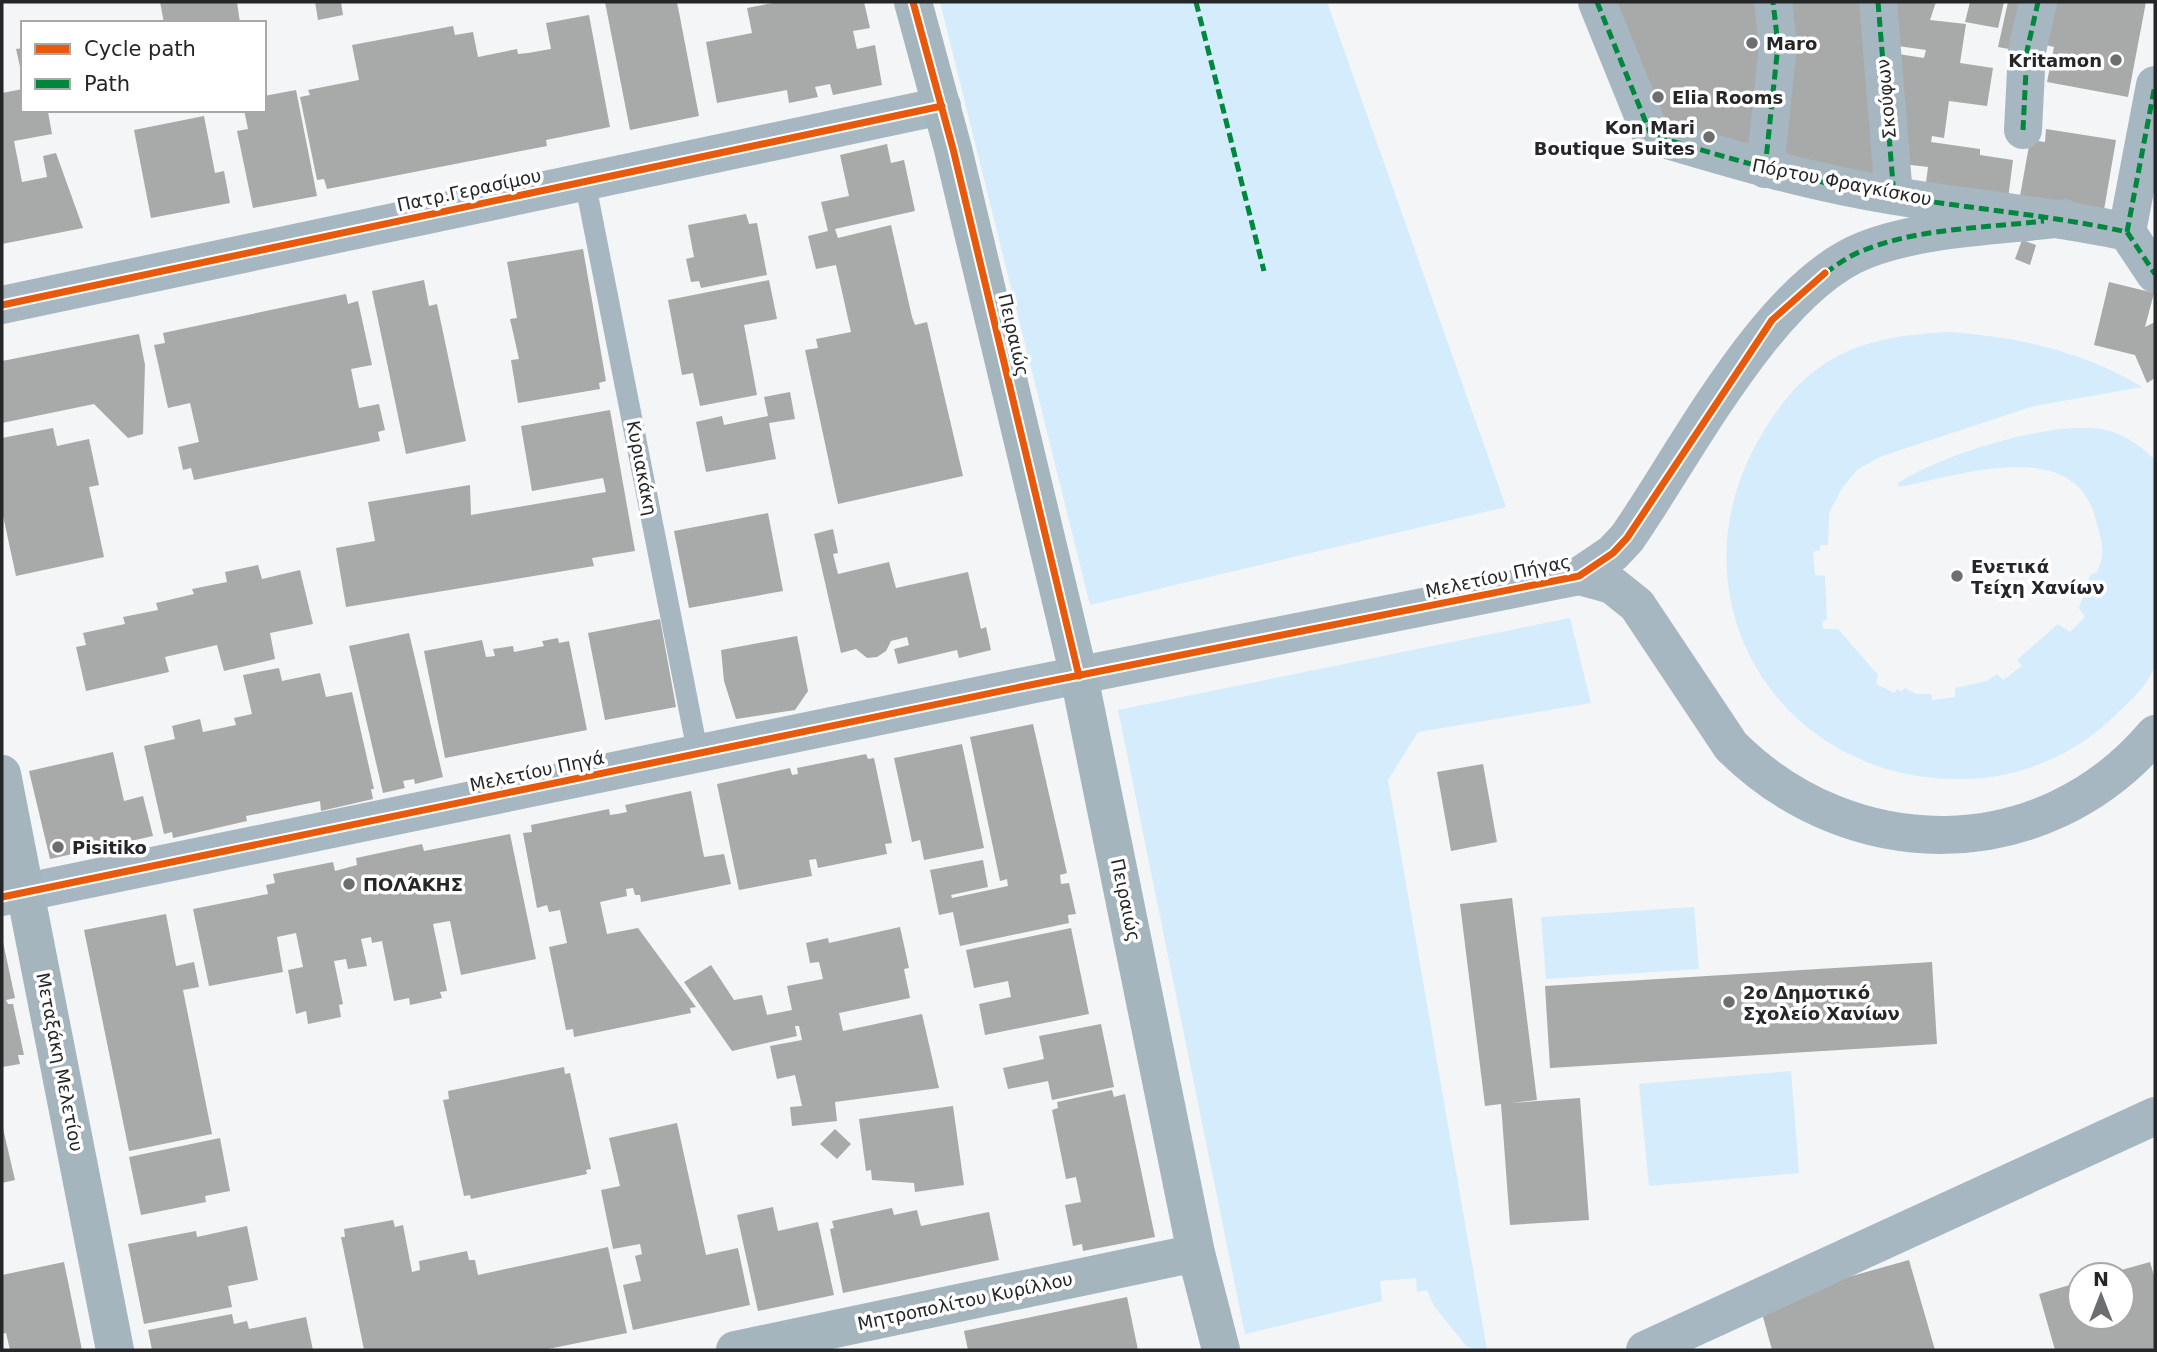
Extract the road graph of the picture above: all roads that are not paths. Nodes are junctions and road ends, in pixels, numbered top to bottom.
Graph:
1 (913, 2) edge
2 (1597, 2) edge
3 (1773, 2) edge
4 (1878, 2) edge
5 (2038, 2) edge
6 (2155, 85) edge
7 (942, 106) junction
8 (2023, 130) dead end
9 (1765, 169) junction
10 (585, 182) junction
11 (1894, 196) junction
12 (2064, 218) junction
13 (2127, 232) junction
14 (2155, 275) edge
15 (2, 305) edge
16 (1579, 576) junction
17 (1079, 676) junction
18 (2155, 734) edge
19 (698, 754) junction
20 (2, 774) edge
21 (14, 894) edge
22 (2155, 1116) edge
23 (1196, 1253) junction
24 (1215, 1349) edge
25 (115, 1350) edge
26 (735, 1350) edge
27 (1645, 1350) edge

1 - 7 street, Πειραιώς
2 - 9 street, Πόρτου Φραγκίσκου
3 - 9 street
4 - 11 street, Σκούφων
5 - 8 street
6 - 13 street
7 - 10 street, Πατρ.Γερασίμου
7 - 17 street, Πειραιώς
9 - 11 street, Πόρτου Φραγκίσκου
10 - 15 street, Πατρ.Γερασίμου
10 - 19 lane, Κυριακάκη
11 - 12 street, Πόρτου Φραγκίσκου
12 - 13 street, Πόρτου Φραγκίσκου
12 - 16 street, Μελετίου Πήγας
13 - 14 street
16 - 17 street, Μελετίου Πήγας
16 - 18 street
17 - 19 street, Μελετίου Πηγά
17 - 23 street, Πειραιώς
19 - 21 street, Μελετίου Πηγά
20 - 21 street, Μεταξάκη Μελετίου
21 - 25 street, Μεταξάκη Μελετίου
22 - 27 street
23 - 24 street, Πειραιώς
23 - 26 street, Μητροπολίτου Κυρίλλου

